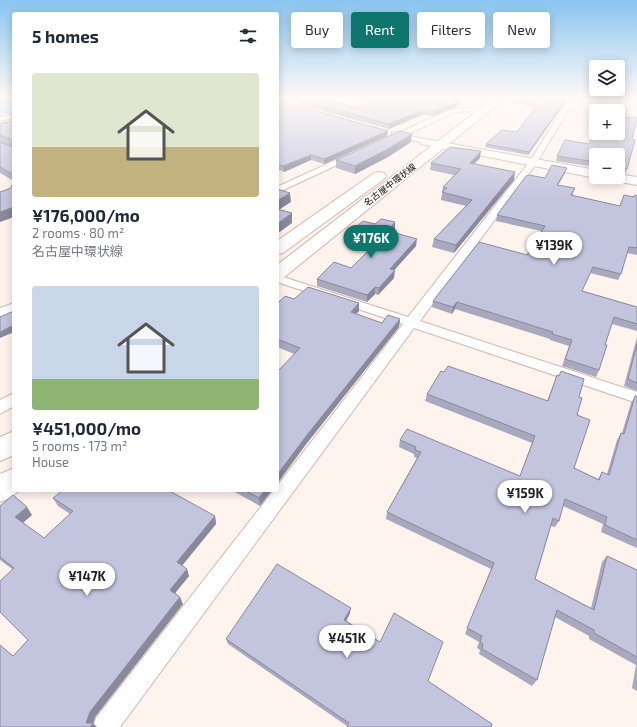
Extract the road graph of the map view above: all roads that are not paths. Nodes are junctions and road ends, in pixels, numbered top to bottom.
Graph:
1 (383, 131) edge
2 (411, 131) edge
3 (451, 131) edge
4 (552, 131) edge
5 (401, 136) junction
6 (439, 139) junction
7 (425, 142) junction
8 (377, 145) edge
9 (362, 151) edge
10 (533, 162) junction
11 (589, 173) edge
12 (625, 179) edge
13 (637, 181) edge
14 (279, 189) edge
15 (279, 248) edge
16 (279, 272) edge
17 (279, 279) edge
18 (12, 308) edge
19 (0, 313) edge
20 (412, 322) junction
21 (637, 398) edge
22 (12, 399) edge
23 (0, 408) edge
24 (12, 442) edge
25 (0, 451) edge
26 (12, 481) edge
27 (0, 490) edge
28 (105, 727) edge

1 - 5 street
2 - 5 street
3 - 6 main road, 名古屋中環状線
4 - 10 street
5 - 7 street
5 - 8 street
6 - 7 street
6 - 10 street
6 - 16 main road, 名古屋中環状線
7 - 15 main road, 名古屋中環状線
9 - 14 street
10 - 11 street
10 - 20 street
12 - 13 street
17 - 20 street
18 - 19 street
20 - 21 street
20 - 28 street
22 - 23 street
24 - 25 main road
26 - 27 main road

